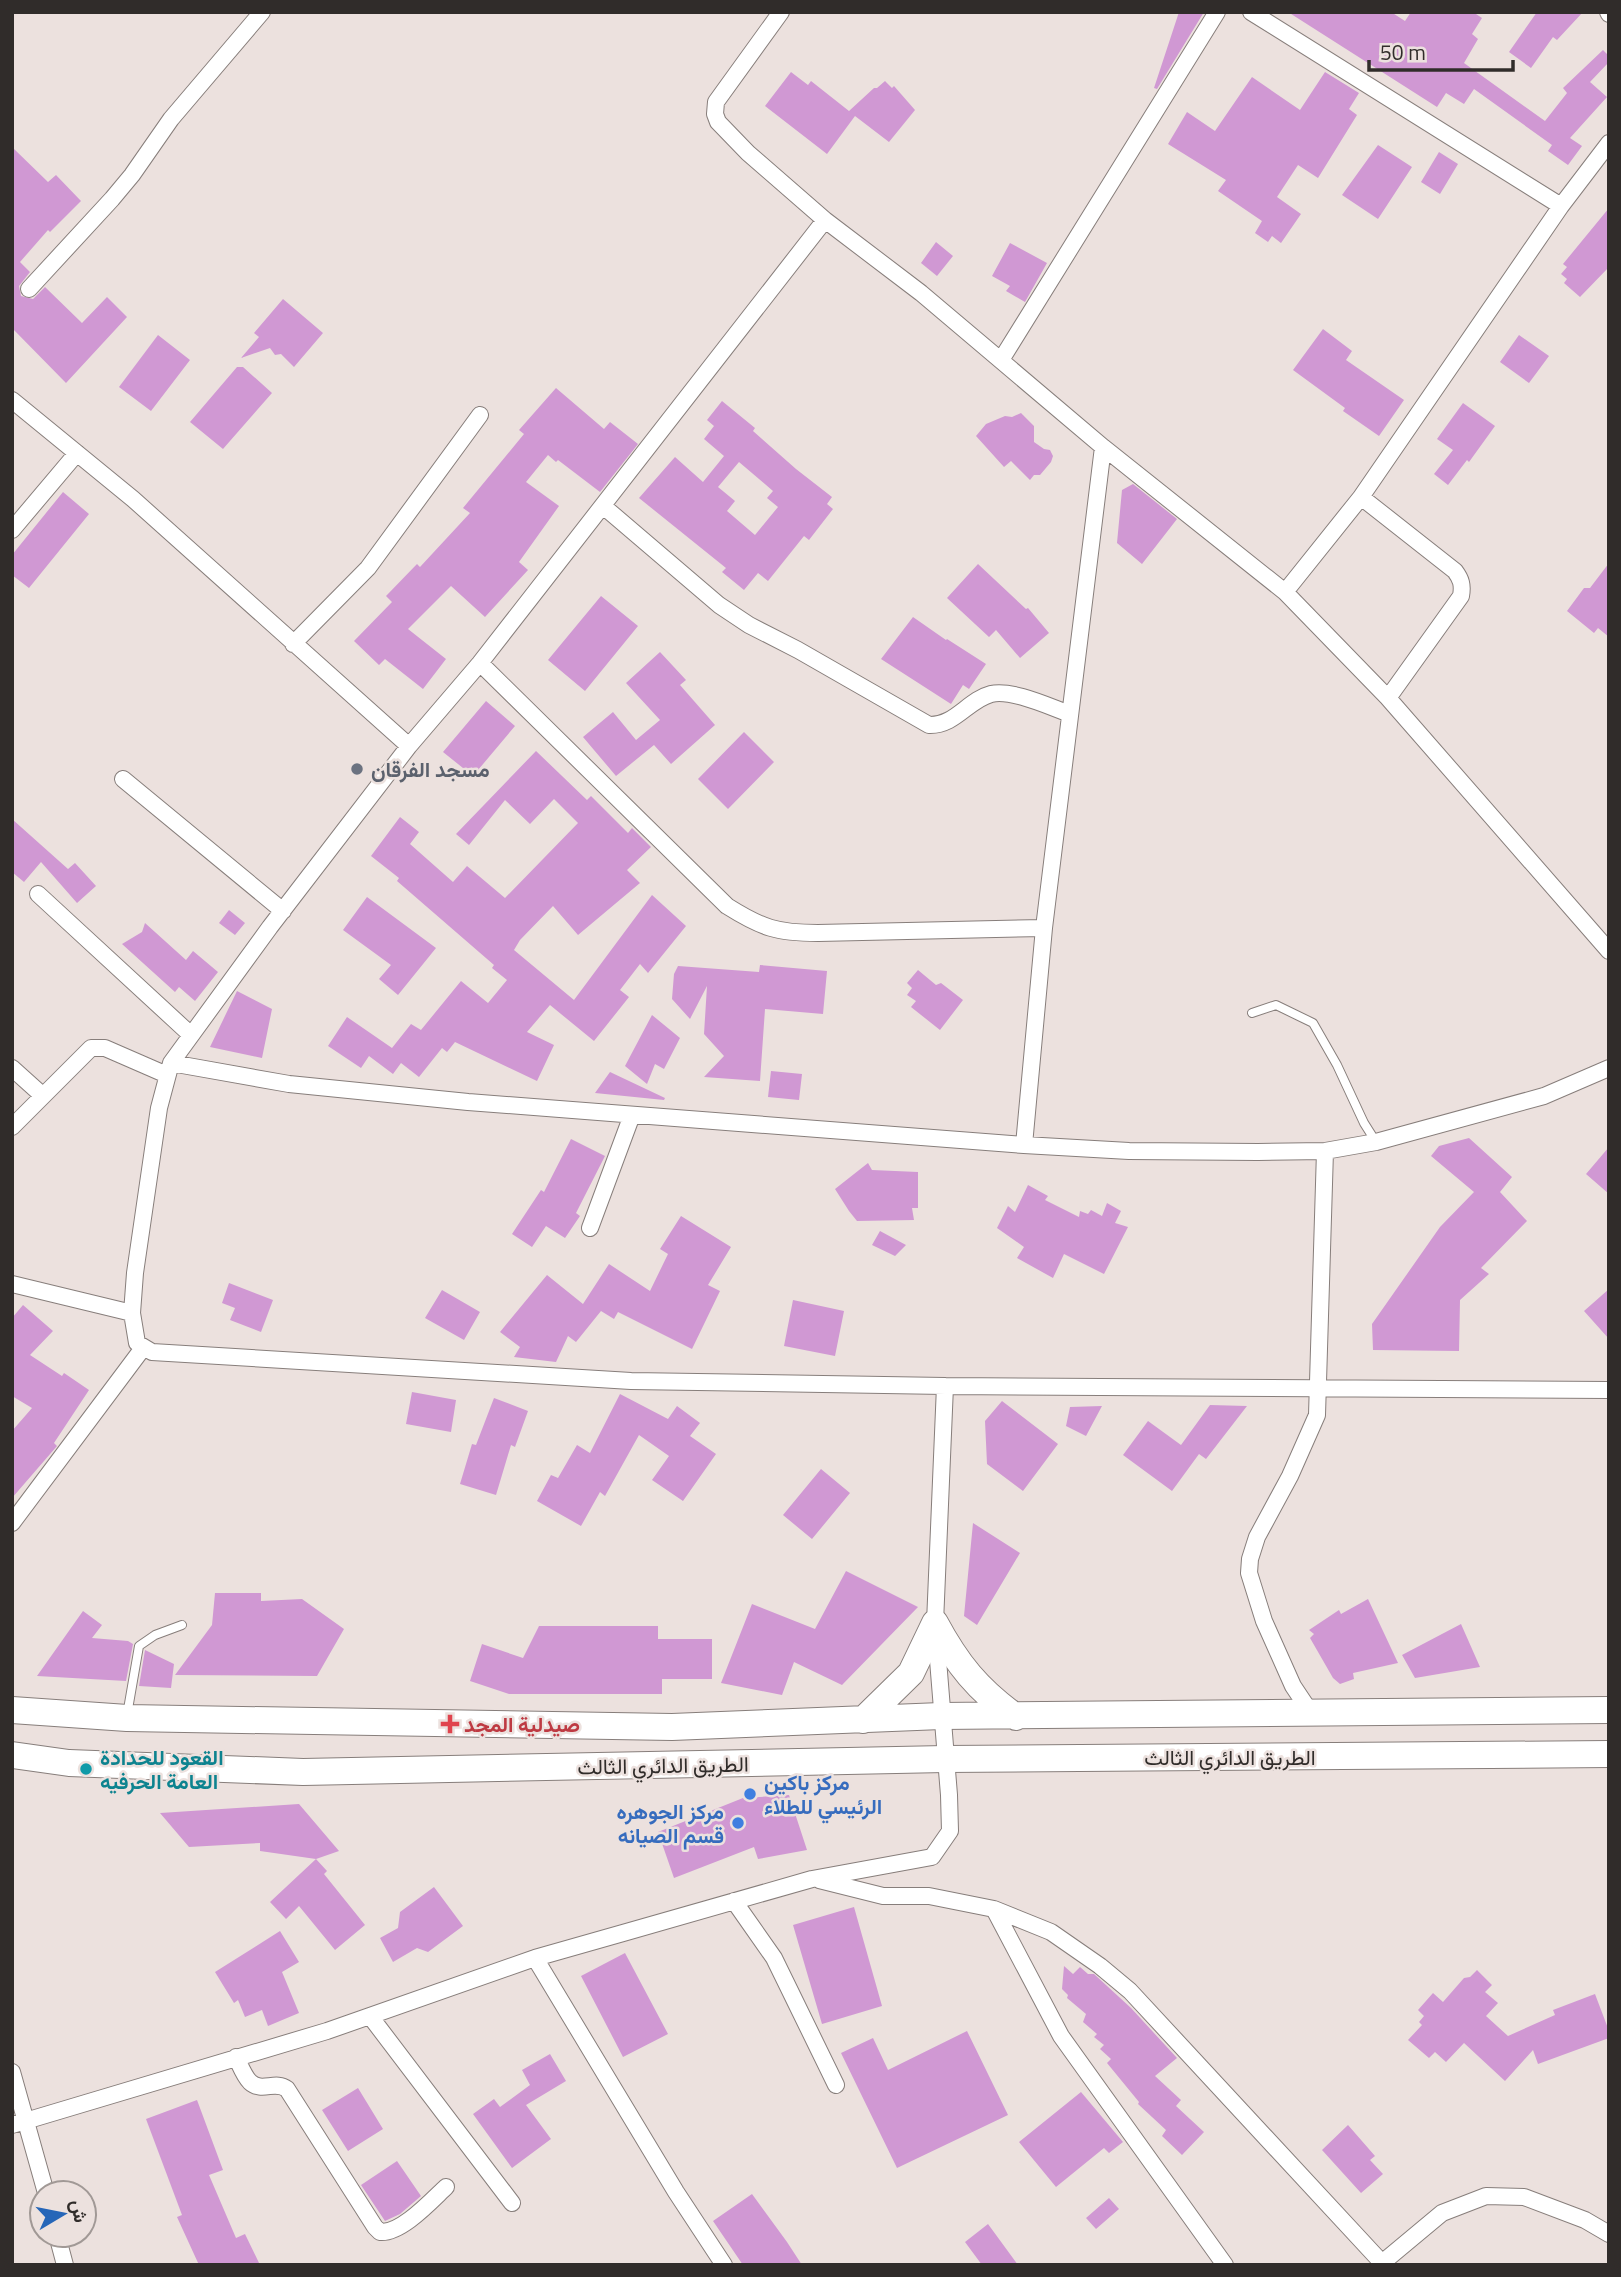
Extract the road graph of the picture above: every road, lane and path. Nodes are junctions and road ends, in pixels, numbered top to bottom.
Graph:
1 (262, 12) edge
2 (781, 12) edge
3 (1217, 12) edge
4 (1251, 12) edge
5 (1609, 144) edge
6 (1561, 206) junction
7 (825, 219) junction
8 (29, 289) dead end
9 (1000, 360) junction
10 (12, 400) edge
11 (480, 415) dead end
12 (1103, 447) junction
13 (77, 453) junction
14 (1361, 497) junction
15 (603, 506) junction
16 (12, 530) edge
17 (1285, 592) junction
18 (293, 644) junction
19 (480, 663) junction
20 (1388, 698) junction
21 (1070, 714) junction
22 (410, 746) junction
23 (123, 779) dead end
24 (38, 894) dead end
25 (283, 911) junction
26 (1044, 928) junction
27 (1609, 951) edge
28 (1252, 1013) dead end
29 (191, 1035) junction
30 (12, 1068) edge
31 (1609, 1068) edge
32 (169, 1069) junction
33 (42, 1095) junction
34 (632, 1115) junction
35 (12, 1127) edge
36 (1376, 1142) junction
37 (1024, 1145) junction
38 (1325, 1151) junction
39 (590, 1228) dead end
40 (12, 1284) edge
41 (132, 1313) junction
42 (143, 1348) junction
43 (945, 1386) junction
44 (1319, 1388) junction
45 (1609, 1390) edge
46 (12, 1523) edge
47 (935, 1623) junction
48 (182, 1625) dead end
49 (12, 1710) edge
50 (1609, 1710) edge
51 (1311, 1713) junction
52 (941, 1716) junction
53 (1016, 1717) junction
54 (127, 1718) junction
55 (863, 1720) junction
56 (1609, 1754) edge
57 (12, 1755) edge
58 (945, 1759) junction
59 (812, 1879) junction
60 (734, 1901) junction
61 (994, 1909) junction
62 (535, 1958) junction
63 (370, 2016) junction
64 (236, 2057) junction
65 (12, 2072) edge
66 (836, 2085) dead end
67 (19, 2124) edge
68 (41, 2179) edge
69 (446, 2187) dead end
70 (512, 2203) dead end
71 (1609, 2234) edge
72 (1380, 2260) edge
73 (724, 2265) edge
74 (1225, 2265) edge
75 (1361, 2265) edge

1 - 8 street
2 - 7 street
3 - 9 street
4 - 6 street
5 - 6 street
6 - 14 street
7 - 9 street
7 - 15 street
9 - 12 street
10 - 13 street
11 - 18 street
12 - 17 street
12 - 21 street
13 - 16 street
13 - 18 street
14 - 17 street
14 - 20 street
15 - 19 street
15 - 21 street
17 - 20 street
18 - 22 street
19 - 22 street
19 - 26 street
20 - 27 street
21 - 26 street
22 - 25 street
23 - 25 street
24 - 29 street
25 - 29 street
26 - 37 street
28 - 36 lane
29 - 32 street
30 - 33 street
31 - 36 street
32 - 33 street
32 - 34 street
32 - 41 street
33 - 35 street
34 - 37 street
34 - 39 street
36 - 38 street
37 - 38 street
38 - 44 street
40 - 41 street
41 - 42 street
42 - 43 street
42 - 46 street
43 - 44 street
43 - 47 street
44 - 45 street
44 - 51 street
47 - 52 street
47 - 53 main road
47 - 55 main road
48 - 54 lane
49 - 54 main road, الطريق الدائري الثالث
50 - 51 main road, الطريق الدائري الثالث
51 - 53 main road, الطريق الدائري الثالث
52 - 53 main road, الطريق الدائري الثالث
52 - 55 main road, الطريق الدائري الثالث
52 - 58 street
54 - 55 main road, الطريق الدائري الثالث
56 - 58 main road, الطريق الدائري الثالث
57 - 58 main road, الطريق الدائري الثالث
58 - 59 street
59 - 60 street
59 - 61 street
60 - 62 street
60 - 66 street
61 - 72 street
61 - 74 street
62 - 63 street
62 - 73 street
63 - 64 street
63 - 70 street
64 - 67 street
64 - 69 street
65 - 67 street
67 - 68 street
71 - 72 street
72 - 75 street

